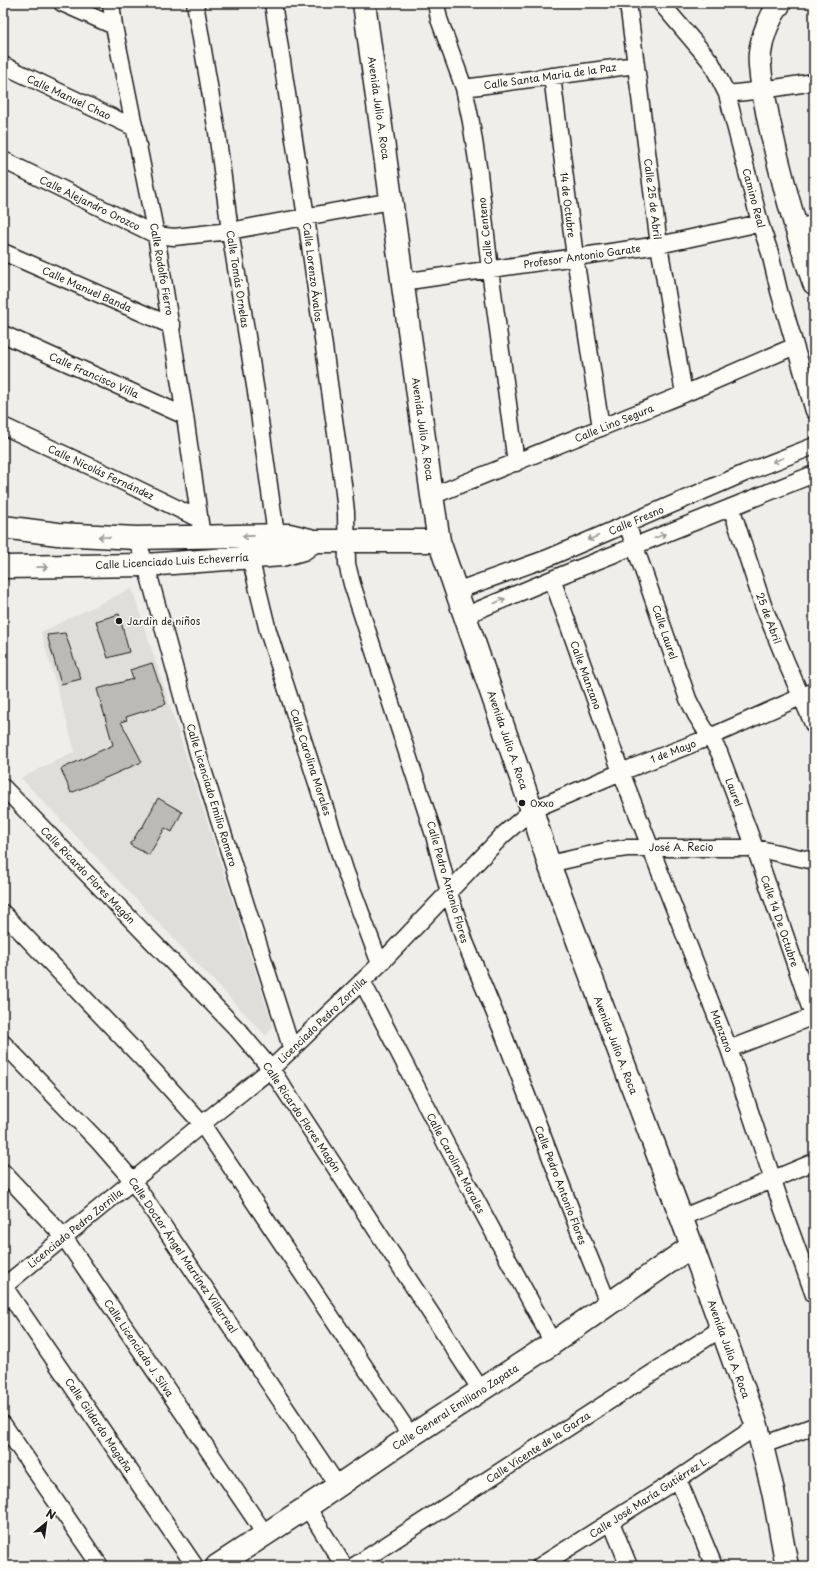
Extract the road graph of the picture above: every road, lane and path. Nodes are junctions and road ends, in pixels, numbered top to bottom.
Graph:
1 (62, 3) edge
2 (111, 3) edge
3 (195, 3) edge
4 (273, 3) edge
5 (364, 3) edge
6 (436, 3) edge
7 (628, 3) edge
8 (661, 3) edge
9 (773, 6) edge
10 (114, 26) junction
11 (636, 64) junction
12 (3, 65) edge
13 (552, 76) junction
14 (814, 82) edge
15 (464, 88) junction
16 (763, 90) junction
17 (726, 94) junction
18 (135, 128) junction
19 (3, 160) edge
20 (391, 201) junction
21 (306, 217) junction
22 (760, 223) junction
23 (805, 226) edge
24 (230, 231) junction
25 (156, 235) junction
26 (659, 245) junction
27 (3, 252) edge
28 (575, 257) junction
29 (490, 270) junction
30 (402, 282) junction
31 (814, 283) edge
32 (172, 326) junction
33 (3, 334) edge
34 (795, 346) junction
35 (684, 394) junction
36 (814, 411) edge
37 (185, 416) junction
38 (3, 426) edge
39 (601, 428) junction
40 (814, 446) edge
41 (516, 463) junction
42 (814, 474) edge
43 (432, 496) junction
44 (731, 507) junction
45 (627, 524) junction
46 (3, 528) edge
47 (200, 528) junction
48 (136, 538) junction
49 (440, 541) junction
50 (347, 542) junction
51 (279, 545) junction
52 (635, 546) junction
53 (250, 556) junction
54 (146, 565) junction
55 (3, 567) edge
56 (552, 579) junction
57 (456, 591) junction
58 (464, 616) junction
59 (808, 694) edge
60 (814, 726) edge
61 (710, 737) junction
62 (621, 772) junction
63 (3, 787) edge
64 (532, 810) junction
65 (650, 848) junction
66 (755, 848) junction
67 (814, 861) edge
68 (549, 864) junction
69 (449, 893) junction
70 (3, 913) edge
71 (380, 964) junction
72 (362, 981) junction
73 (813, 1016) edge
74 (3, 1043) edge
75 (729, 1049) junction
76 (292, 1050) junction
77 (271, 1070) junction
78 (202, 1124) junction
79 (814, 1162) edge
80 (3, 1172) edge
81 (773, 1179) junction
82 (133, 1180) junction
83 (681, 1218) junction
84 (64, 1238) junction
85 (692, 1246) junction
86 (3, 1286) edge
87 (814, 1294) edge
88 (608, 1303) junction
89 (722, 1328) junction
90 (553, 1343) junction
91 (481, 1390) junction
92 (3, 1424) edge
93 (814, 1426) edge
94 (411, 1436) junction
95 (760, 1436) junction
96 (678, 1479) junction
97 (338, 1486) junction
98 (307, 1507) junction
99 (611, 1522) junction
100 (265, 1534) junction
101 (100, 1566) edge
102 (195, 1566) edge
103 (217, 1566) edge
104 (344, 1566) edge
105 (354, 1566) edge
106 (541, 1566) edge
107 (629, 1566) edge
108 (714, 1566) edge
109 (787, 1566) edge

1 - 10 street
2 - 10 street, Calle Rodolfo Fierro
3 - 24 street, Calle Tomás Ornelas
4 - 21 street, Calle Lorenzo Ávalos
5 - 20 street, Avenida Julio A. Roca
6 - 15 street, Calle Centeno
7 - 11 street, Calle 25 de Abril
8 - 17 street, Camino Real
9 - 16 street
10 - 18 street, Calle Rodolfo Fierro
11 - 13 street, Calle Santa Maria de la Paz
11 - 26 street, Calle 25 de Abril
12 - 18 street, Calle Manuel Chao
13 - 15 street, Calle Santa Maria de la Paz
13 - 28 street, 14 de Octubre
14 - 16 street
15 - 29 street, Calle Centeno
16 - 17 street
16 - 23 street
17 - 22 street, Camino Real
18 - 25 street, Calle Rodolfo Fierro
19 - 25 street, Calle Alejandro Orozco
20 - 21 street, Calle Alejandro Orozco
20 - 30 street, Avenida Julio A. Roca
21 - 24 street, Calle Alejandro Orozco
21 - 50 street, Calle Lorenzo Ávalos
22 - 26 street, Profesor Antonio Garate
22 - 34 street, Camino Real
23 - 31 street
24 - 25 street, Calle Alejandro Orozco
24 - 51 street, Calle Tomás Ornelas
25 - 32 street, Calle Rodolfo Fierro
26 - 28 street, Profesor Antonio Garate
26 - 35 street, Calle 25 de Abril
27 - 32 street, Calle Manuel Banda
28 - 29 street, Profesor Antonio Garate
28 - 39 street, 14 de Octubre
29 - 30 street, Profesor Antonio Garate
29 - 41 street, Calle Centeno
30 - 43 street, Avenida Julio A. Roca
32 - 37 street, Calle Rodolfo Fierro
33 - 37 street, Calle Francisco Villa
34 - 35 street, Calle Lino Segura
34 - 36 street, Camino Real
35 - 39 street, Calle Lino Segura
37 - 47 street, Calle Rodolfo Fierro
38 - 47 street, Calle Nicolás Fernández
39 - 41 street, Calle Lino Segura
40 -> 45 street, Calle Fresno
41 - 43 street, Calle Lino Segura
42 - 44 street
43 - 49 street, Avenida Julio A. Roca
52 -> 44 street
44 - 59 street, 25 de Abril
45 - 52 street, Calle Laurel
45 -> 57 street, Calle Fresno
48 -> 46 street, Calle Licenciado Luis Echeverría
47 - 48 street, Calle Licenciado Luis Echeverría
51 -> 47 street, Calle Licenciado Luis Echeverría
48 - 54 street, Calle Licenciado Emilio Romero
49 - 50 street, Calle Licenciado Luis Echeverría
49 - 57 street, Avenida Julio A. Roca
50 - 51 street, Calle Licenciado Luis Echeverría
50 - 69 street, Calle Pedro Antonio Flores
51 - 53 street, Calle Licenciado Luis Echeverría
52 - 56 street
52 - 61 street, Calle Laurel
53 - 54 street, Calle Licenciado Luis Echeverría
53 - 71 street, Calle Carolina Morales
55 -> 54 street, Calle Licenciado Luis Echeverría
54 - 76 street, Calle Licenciado Emilio Romero
58 -> 56 street
56 - 62 street, Calle Manzano
57 - 58 street, Avenida Julio A. Roca
58 - 64 street, Avenida Julio A. Roca
59 - 60 street, 25 de Abril
59 - 61 street, 1 de Mayo
61 - 62 street, 1 de Mayo
61 - 66 street, Laurel
62 - 64 street, 1 de Mayo
62 - 65 street, Manzano
63 - 77 street, Calle Ricardo Flores Magón
64 - 68 street, Avenida Julio A. Roca
64 - 69 street, Licenciado Pedro Zorrilla
65 - 66 street, José A. Recio
65 - 68 street, José A. Recio
65 - 75 street, Manzano
66 - 67 street, José A. Recio
66 - 73 street, Calle 14 De Octubre
68 - 83 street, Avenida Julio A. Roca
69 - 71 street, Licenciado Pedro Zorrilla
69 - 88 street, Calle Pedro Antonio Flores
70 - 78 street
71 - 72 street, Licenciado Pedro Zorrilla
72 - 76 street, Licenciado Pedro Zorrilla
72 - 90 street, Calle Carolina Morales
73 - 75 street
74 - 82 street, Calle Doctor Ángel Martínez Villarreal
75 - 81 street, Manzano
76 - 77 street, Licenciado Pedro Zorrilla
77 - 78 street, Licenciado Pedro Zorrilla
77 - 91 street, Calle Ricardo Flores Magón
78 - 82 street, Licenciado Pedro Zorrilla
78 - 94 street
79 - 81 street
80 - 84 street, Calle Licenciado J. Silva
81 - 83 street
81 - 87 street, Manzano
82 - 84 street, Licenciado Pedro Zorrilla
82 - 97 street, Calle Doctor Ángel Martínez Villarreal
83 - 85 street, Avenida Julio A. Roca
84 - 86 street, Licenciado Pedro Zorrilla
84 - 100 street, Calle Licenciado J. Silva
85 - 88 street, Calle General Emiliano Zapata
85 - 89 street, Avenida Julio A. Roca
86 - 102 street, Calle Gildardo Magaña
88 - 90 street, Calle General Emiliano Zapata
89 - 95 street, Avenida Julio A. Roca
89 - 105 street, Calle Vicente de la Garza
90 - 91 street, Calle General Emiliano Zapata
91 - 94 street, Calle General Emiliano Zapata
92 - 101 street
93 - 95 street, Calle José María Gutiérrez L.
94 - 97 street, Calle General Emiliano Zapata
95 - 96 street, Calle José María Gutiérrez L.
95 - 109 street, Avenida Julio A. Roca
96 - 99 street, Calle José María Gutiérrez L.
96 - 108 street
97 - 98 street, Calle General Emiliano Zapata
98 - 100 street, Calle General Emiliano Zapata
98 - 104 street
99 - 106 street, Calle José María Gutiérrez L.
99 - 107 street
100 - 103 street, Calle General Emiliano Zapata

